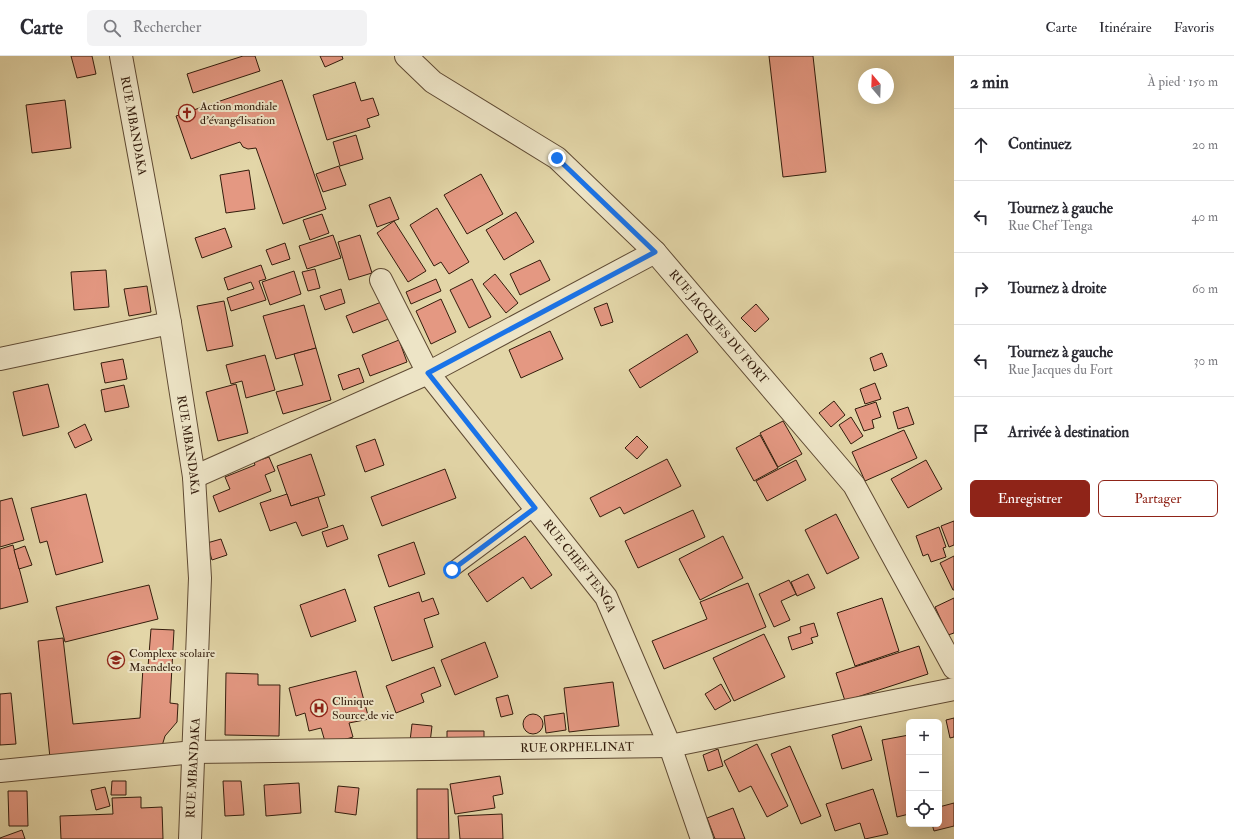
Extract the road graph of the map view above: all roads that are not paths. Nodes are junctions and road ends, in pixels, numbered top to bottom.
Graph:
1 (121, 56) edge
2 (406, 56) edge
3 (655, 252) junction
4 (381, 280) dead end
5 (170, 322) junction
6 (0, 360) edge
7 (428, 373) junction
8 (194, 477) junction
9 (535, 508) junction
10 (452, 570) dead end
11 (954, 668) edge
12 (954, 689) edge
13 (670, 746) junction
14 (194, 752) junction
15 (0, 772) edge
16 (190, 839) edge
17 (702, 839) edge

1 - 5 street, RUE MBANDAKA
2 - 3 street, RUE JACQUES DU FORT
3 - 7 street
3 - 11 street, RUE JACQUES DU FORT
4 - 7 street, RUE CHEF TENGA
5 - 6 street
5 - 8 street, RUE MBANDAKA
7 - 8 street
7 - 9 street, RUE CHEF TENGA
8 - 14 street, RUE MBANDAKA
9 - 10 lane
9 - 13 street, RUE CHEF TENGA
12 - 13 street, RUE ORPHELINAT
13 - 14 street, RUE ORPHELINAT
13 - 17 street, RUE CHEF TENGA
14 - 15 street, RUE ORPHELINAT
14 - 16 street, RUE MBANDAKA

